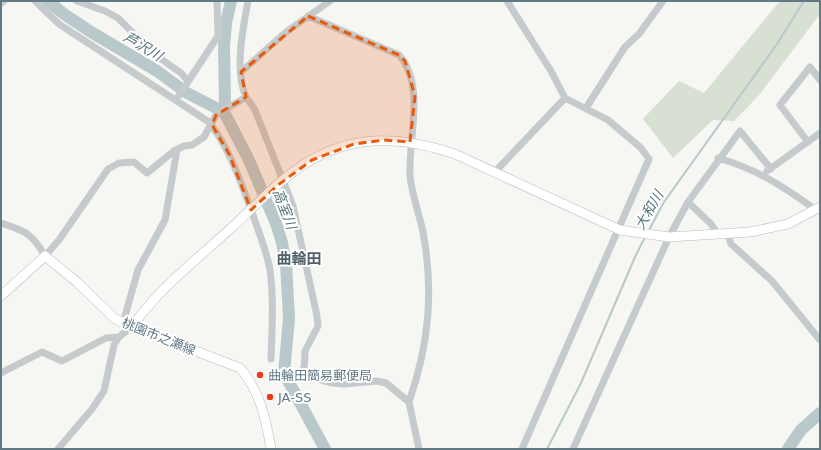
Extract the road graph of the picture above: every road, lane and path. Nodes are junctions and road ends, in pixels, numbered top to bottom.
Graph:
1 (4, 1) edge
2 (35, 1) edge
3 (77, 1) edge
4 (217, 1) edge
5 (248, 1) edge
6 (507, 1) edge
7 (663, 1) edge
8 (326, 2) edge
9 (1, 3) edge
10 (44, 4) edge
11 (308, 16) junction
12 (241, 72) junction
13 (820, 80) edge
14 (187, 83) junction
15 (177, 98) junction
16 (243, 98) junction
17 (565, 98) junction
18 (586, 108) junction
19 (212, 125) junction
20 (820, 133) edge
21 (410, 142) junction
22 (808, 142) junction
23 (177, 150) junction
24 (718, 158) junction
25 (771, 169) junction
26 (494, 173) junction
27 (762, 175) junction
28 (280, 183) junction
29 (688, 202) junction
30 (819, 208) edge
31 (252, 209) junction
32 (1, 223) edge
33 (622, 230) junction
34 (728, 233) junction
35 (718, 234) junction
36 (667, 237) junction
37 (45, 256) junction
38 (1, 296) edge
39 (127, 325) junction
40 (119, 337) junction
41 (820, 340) edge
42 (271, 359) dead end
43 (1, 372) edge
44 (409, 402) junction
45 (58, 449) edge
46 (271, 449) edge
47 (420, 449) edge
48 (522, 449) edge
49 (573, 449) edge

1 - 9 street
2 - 10 street
3 - 14 street
4 - 14 street
5 - 12 street
6 - 17 street
7 - 18 street
8 - 11 street
10 - 15 street
11 - 12 street
11 - 21 street
12 - 16 street
13 - 22 street
14 - 15 street
15 - 19 street
16 - 19 street
16 - 28 street
17 - 18 street
17 - 26 street
18 - 33 street
19 - 23 street
19 - 31 street
20 - 22 street
21 - 26 street
21 - 28 street
21 - 44 street
22 - 25 street
23 - 37 street
23 - 39 street
24 - 25 street
24 - 27 street
24 - 29 street
25 - 27 street
26 - 33 street
27 - 30 street
28 - 31 street
28 - 44 street
29 - 35 street
29 - 36 street
30 - 34 street
31 - 39 street
31 - 42 street
32 - 37 street
33 - 36 street
33 - 48 street
34 - 35 street
34 - 41 street
35 - 36 street
36 - 49 street
37 - 38 street
37 - 39 street, 桃園市之瀬線
39 - 40 street
39 - 46 street, 桃園市之瀬線
40 - 43 street
40 - 45 street
44 - 47 street

